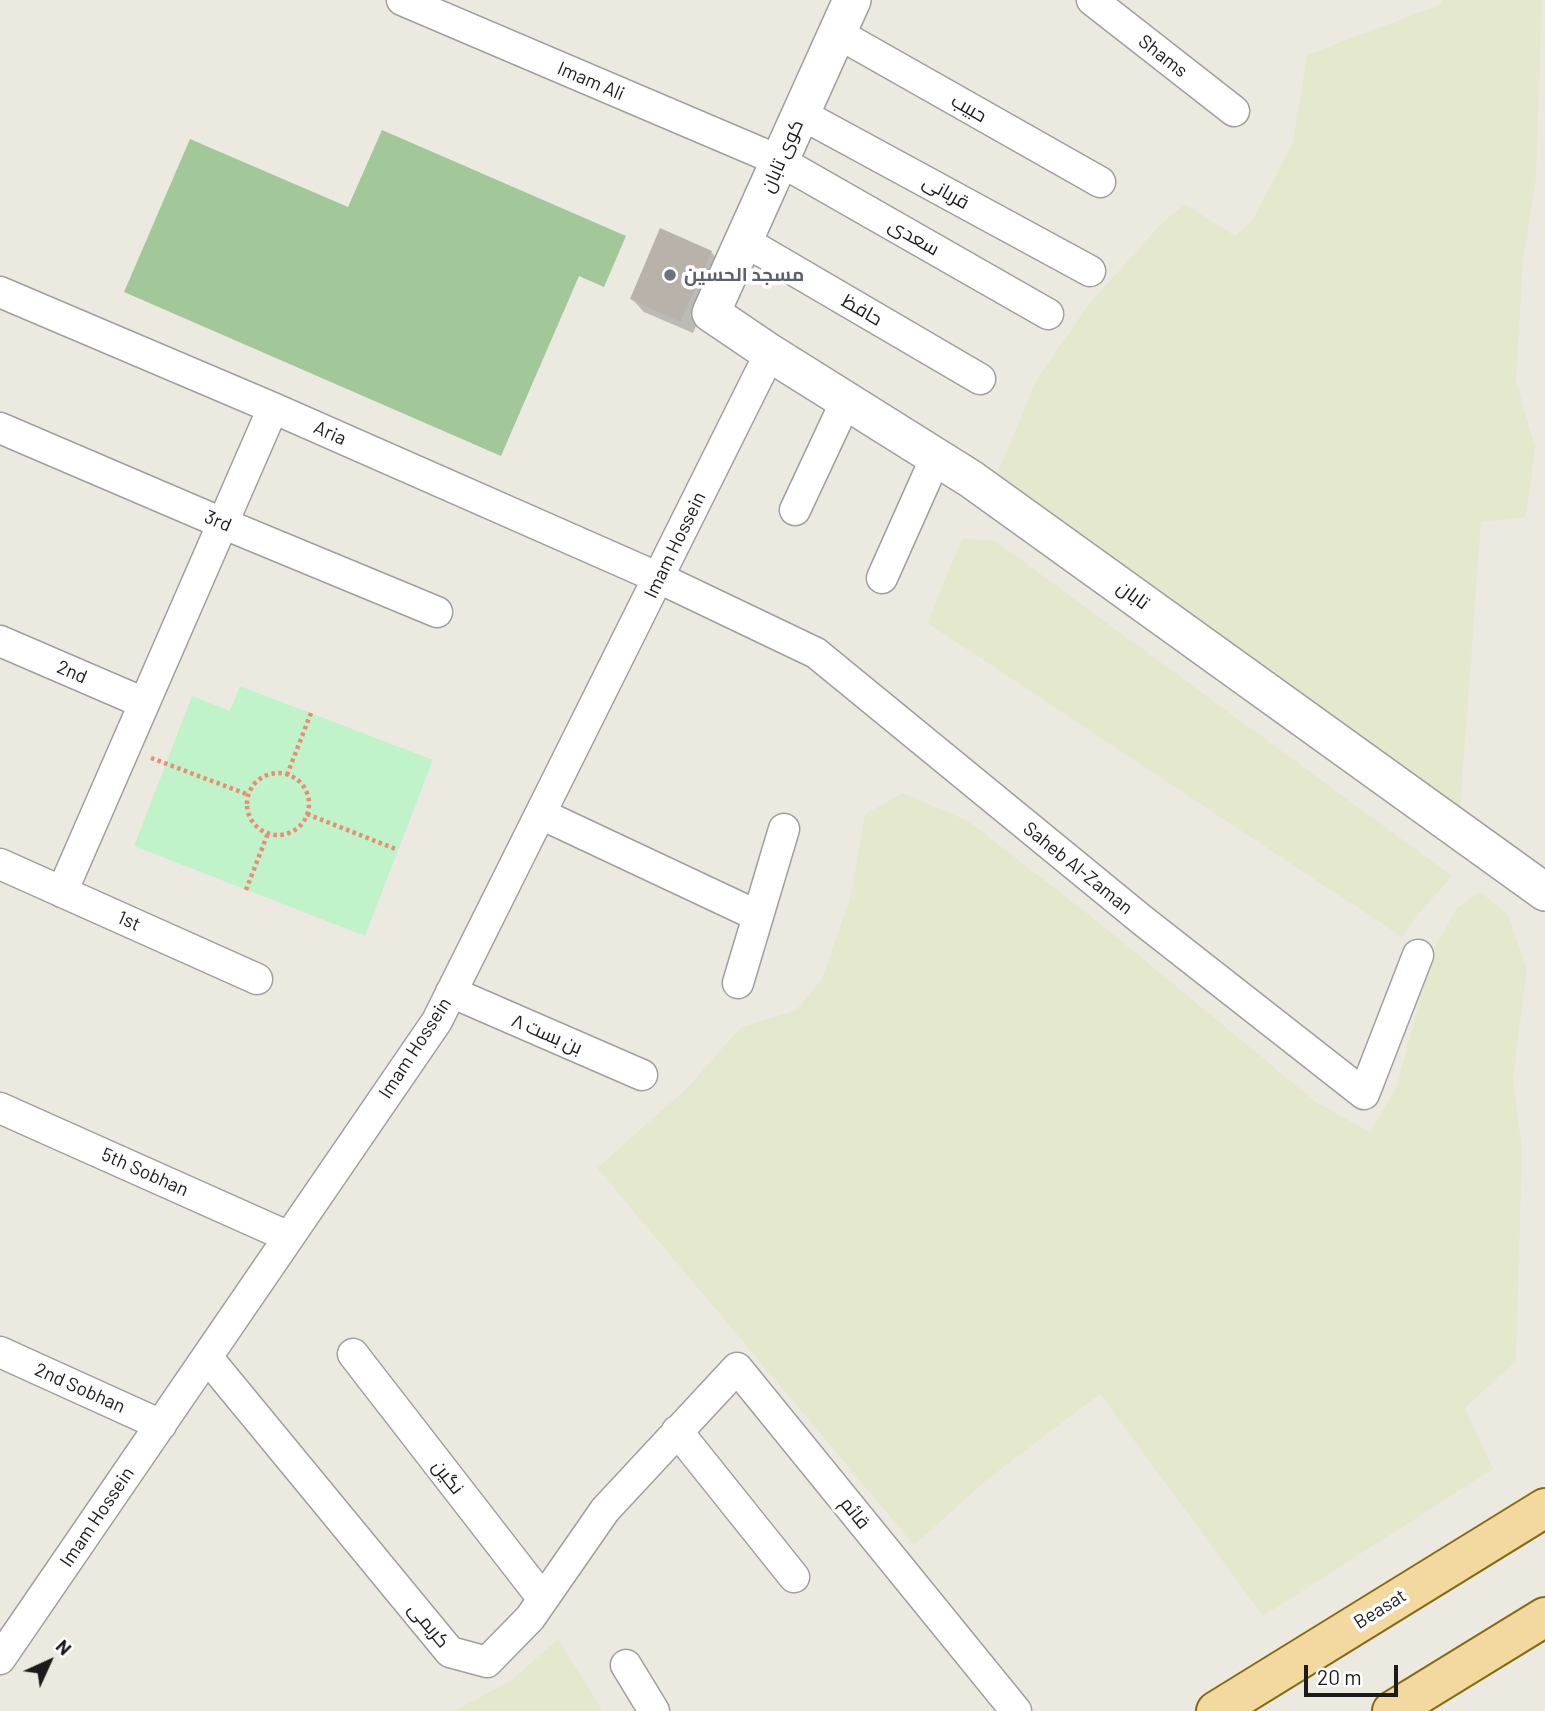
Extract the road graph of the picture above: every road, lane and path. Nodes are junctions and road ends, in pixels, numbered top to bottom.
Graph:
1 (402, 0) edge
2 (852, 0) edge
3 (1092, 0) edge
4 (838, 33) junction
5 (1234, 111) dead end
6 (801, 114) junction
7 (780, 161) junction
8 (1100, 182) dead end
9 (744, 241) junction
10 (1090, 271) dead end
11 (0, 292) edge
12 (711, 313) joint
13 (1048, 314) dead end
14 (770, 353) junction
15 (979, 379) dead end
16 (846, 401) junction
17 (273, 408) junction
18 (0, 428) edge
19 (936, 457) junction
20 (795, 510) dead end
21 (222, 523) junction
22 (659, 578) junction
23 (882, 578) dead end
24 (437, 612) dead end
25 (0, 641) edge
26 (144, 703) junction
27 (311, 713) dead end
28 (166, 764) dead end
29 (287, 775) junction
30 (249, 795) junction
31 (307, 814) junction
32 (541, 814) junction
33 (784, 829) dead end
34 (268, 833) junction
35 (398, 850) dead end
36 (0, 864) edge
37 (246, 890) dead end
38 (62, 891) junction
39 (1545, 892) edge
40 (758, 916) junction
41 (1418, 955) dead end
42 (257, 979) dead end
43 (738, 983) dead end
44 (451, 992) junction
45 (642, 1075) dead end
46 (0, 1108) edge
47 (289, 1237) junction
48 (0, 1352) edge
49 (353, 1354) dead end
50 (207, 1357) junction
51 (160, 1425) junction
52 (683, 1425) junction
53 (1545, 1508) edge
54 (794, 1577) dead end
55 (543, 1599) junction
56 (1545, 1617) edge
57 (0, 1660) edge
58 (626, 1665) dead end
59 (654, 1711) edge
60 (1016, 1711) edge
61 (1216, 1711) edge
62 (1392, 1711) edge

1 - 7 street, Imam Ali
2 - 4 street, کوی تابان
3 - 5 street, Shams
4 - 6 street, کوی تابان
4 - 8 street, حبیب
6 - 7 street, کوی تابان
6 - 10 street, قربانی
7 - 9 street, کوی تابان
7 - 13 street, سعدی
9 - 12 street, کوی تابان
9 - 15 street, حافظ
11 - 17 street, Aria
12 - 14 street, تابان
14 - 16 street, تابان
14 - 22 street, Imam Hossein
16 - 19 street, تابان
16 - 20 street
17 - 21 street
17 - 22 street, Aria
18 - 21 street, 3rd
19 - 23 street
19 - 39 street, تابان
21 - 24 street, 3rd
21 - 26 street
22 - 32 street, Imam Hossein
22 - 41 street, Saheb Al-Zaman
25 - 26 street, 2nd
26 - 38 street
27 - 29 path
28 - 30 path
29 - 30 path
29 - 31 path
30 - 34 path
31 - 34 path
31 - 35 path
32 - 40 street
32 - 44 street, Imam Hossein
33 - 40 street
34 - 37 path
36 - 38 street, 1st
38 - 42 street, 1st
40 - 43 street
44 - 45 street, بن بست ۸
44 - 47 street, Imam Hossein
46 - 47 street, 5th Sobhan
47 - 50 street, Imam Hossein
48 - 51 street, 2nd Sobhan
49 - 55 street, نگین
50 - 51 street, Imam Hossein
50 - 55 street, کریمی
51 - 57 street, Imam Hossein
52 - 54 street
52 - 55 street, کریمی
52 - 60 street, قائم
53 - 61 main road, Beasat
56 - 62 main road
58 - 59 street

